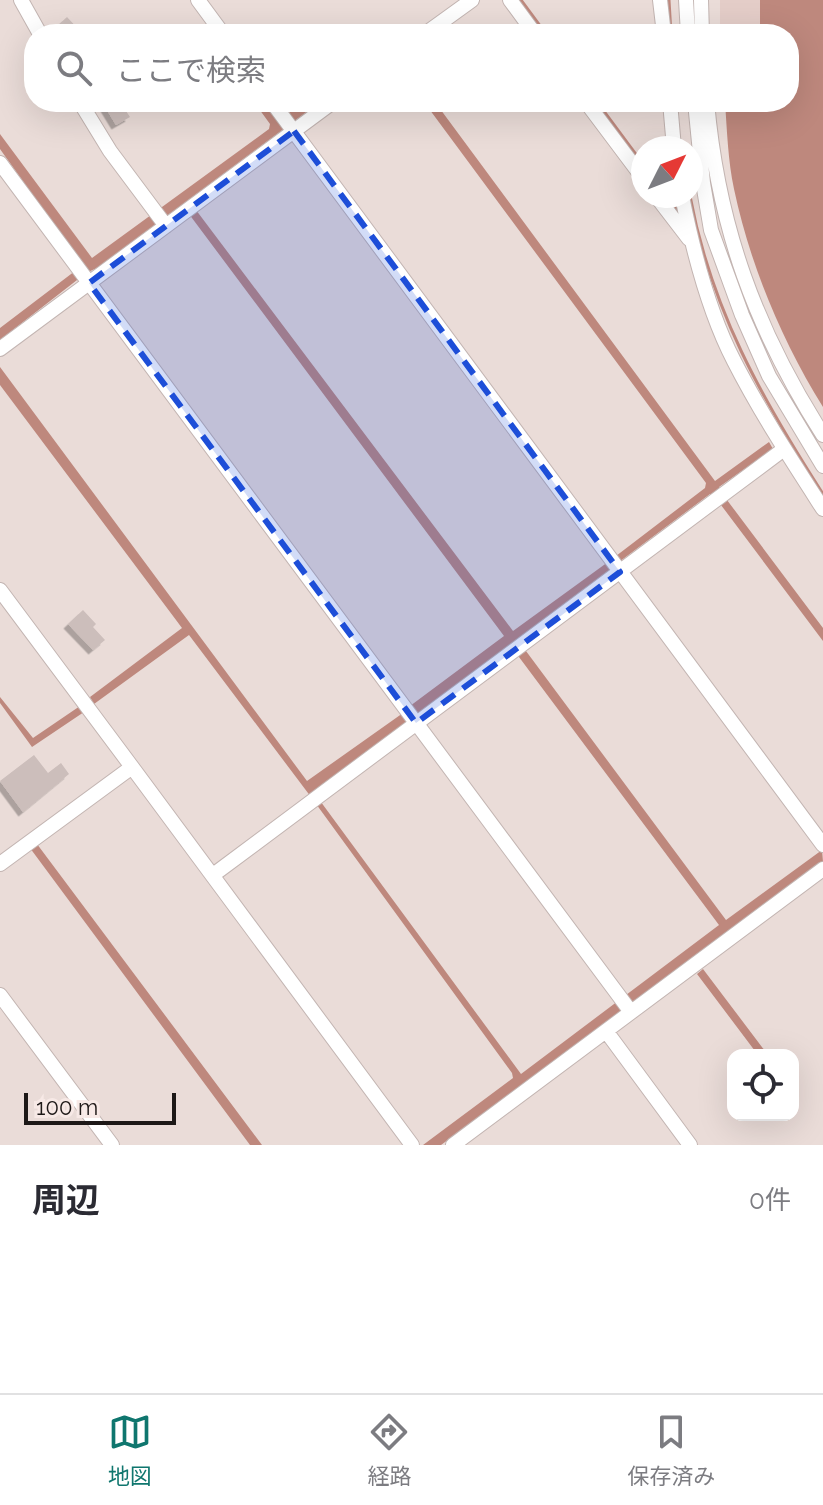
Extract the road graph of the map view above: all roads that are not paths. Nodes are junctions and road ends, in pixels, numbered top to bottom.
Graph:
1 (21, 0) edge
2 (198, 0) edge
3 (472, 0) edge
4 (510, 0) edge
5 (660, 0) edge
6 (686, 0) edge
7 (701, 0) edge
8 (34, 24) edge
9 (216, 24) edge
10 (439, 24) edge
11 (528, 24) edge
12 (663, 24) edge
13 (687, 24) edge
14 (702, 24) edge
15 (86, 112) edge
16 (280, 112) edge
17 (313, 112) edge
18 (594, 112) edge
19 (671, 112) edge
20 (696, 112) edge
21 (708, 112) edge
22 (289, 124) junction
23 (673, 136) edge
24 (631, 162) edge
25 (0, 163) edge
26 (665, 208) edge
27 (685, 208) edge
28 (161, 219) junction
29 (694, 246) junction
30 (83, 275) junction
31 (0, 349) edge
32 (823, 435) edge
33 (784, 449) junction
34 (823, 466) edge
35 (823, 509) edge
36 (615, 565) junction
37 (0, 590) edge
38 (412, 717) junction
39 (132, 767) junction
40 (823, 845) edge
41 (0, 864) edge
42 (823, 869) edge
43 (213, 875) junction
44 (0, 995) edge
45 (626, 1006) junction
46 (606, 1031) junction
47 (112, 1145) edge
48 (412, 1145) edge
49 (453, 1145) edge
50 (690, 1145) edge

1 - 8 street
2 - 9 street
3 - 10 street
4 - 11 street
5 - 12 street
6 - 13 street
7 - 14 street
15 - 28 street
16 - 22 street
17 - 22 street
18 - 24 street
19 - 23 street
20 - 34 street
21 - 32 street
22 - 28 street
22 - 36 street
25 - 30 street
26 - 29 street
27 - 29 street
28 - 30 street
29 - 33 street
30 - 31 street
30 - 38 street
33 - 35 street
33 - 36 street
36 - 38 street
36 - 40 street
37 - 39 street
38 - 43 street
38 - 45 street
39 - 41 street
39 - 43 street
42 - 45 street
43 - 48 street
44 - 47 street
45 - 46 street
46 - 49 street
46 - 50 street

